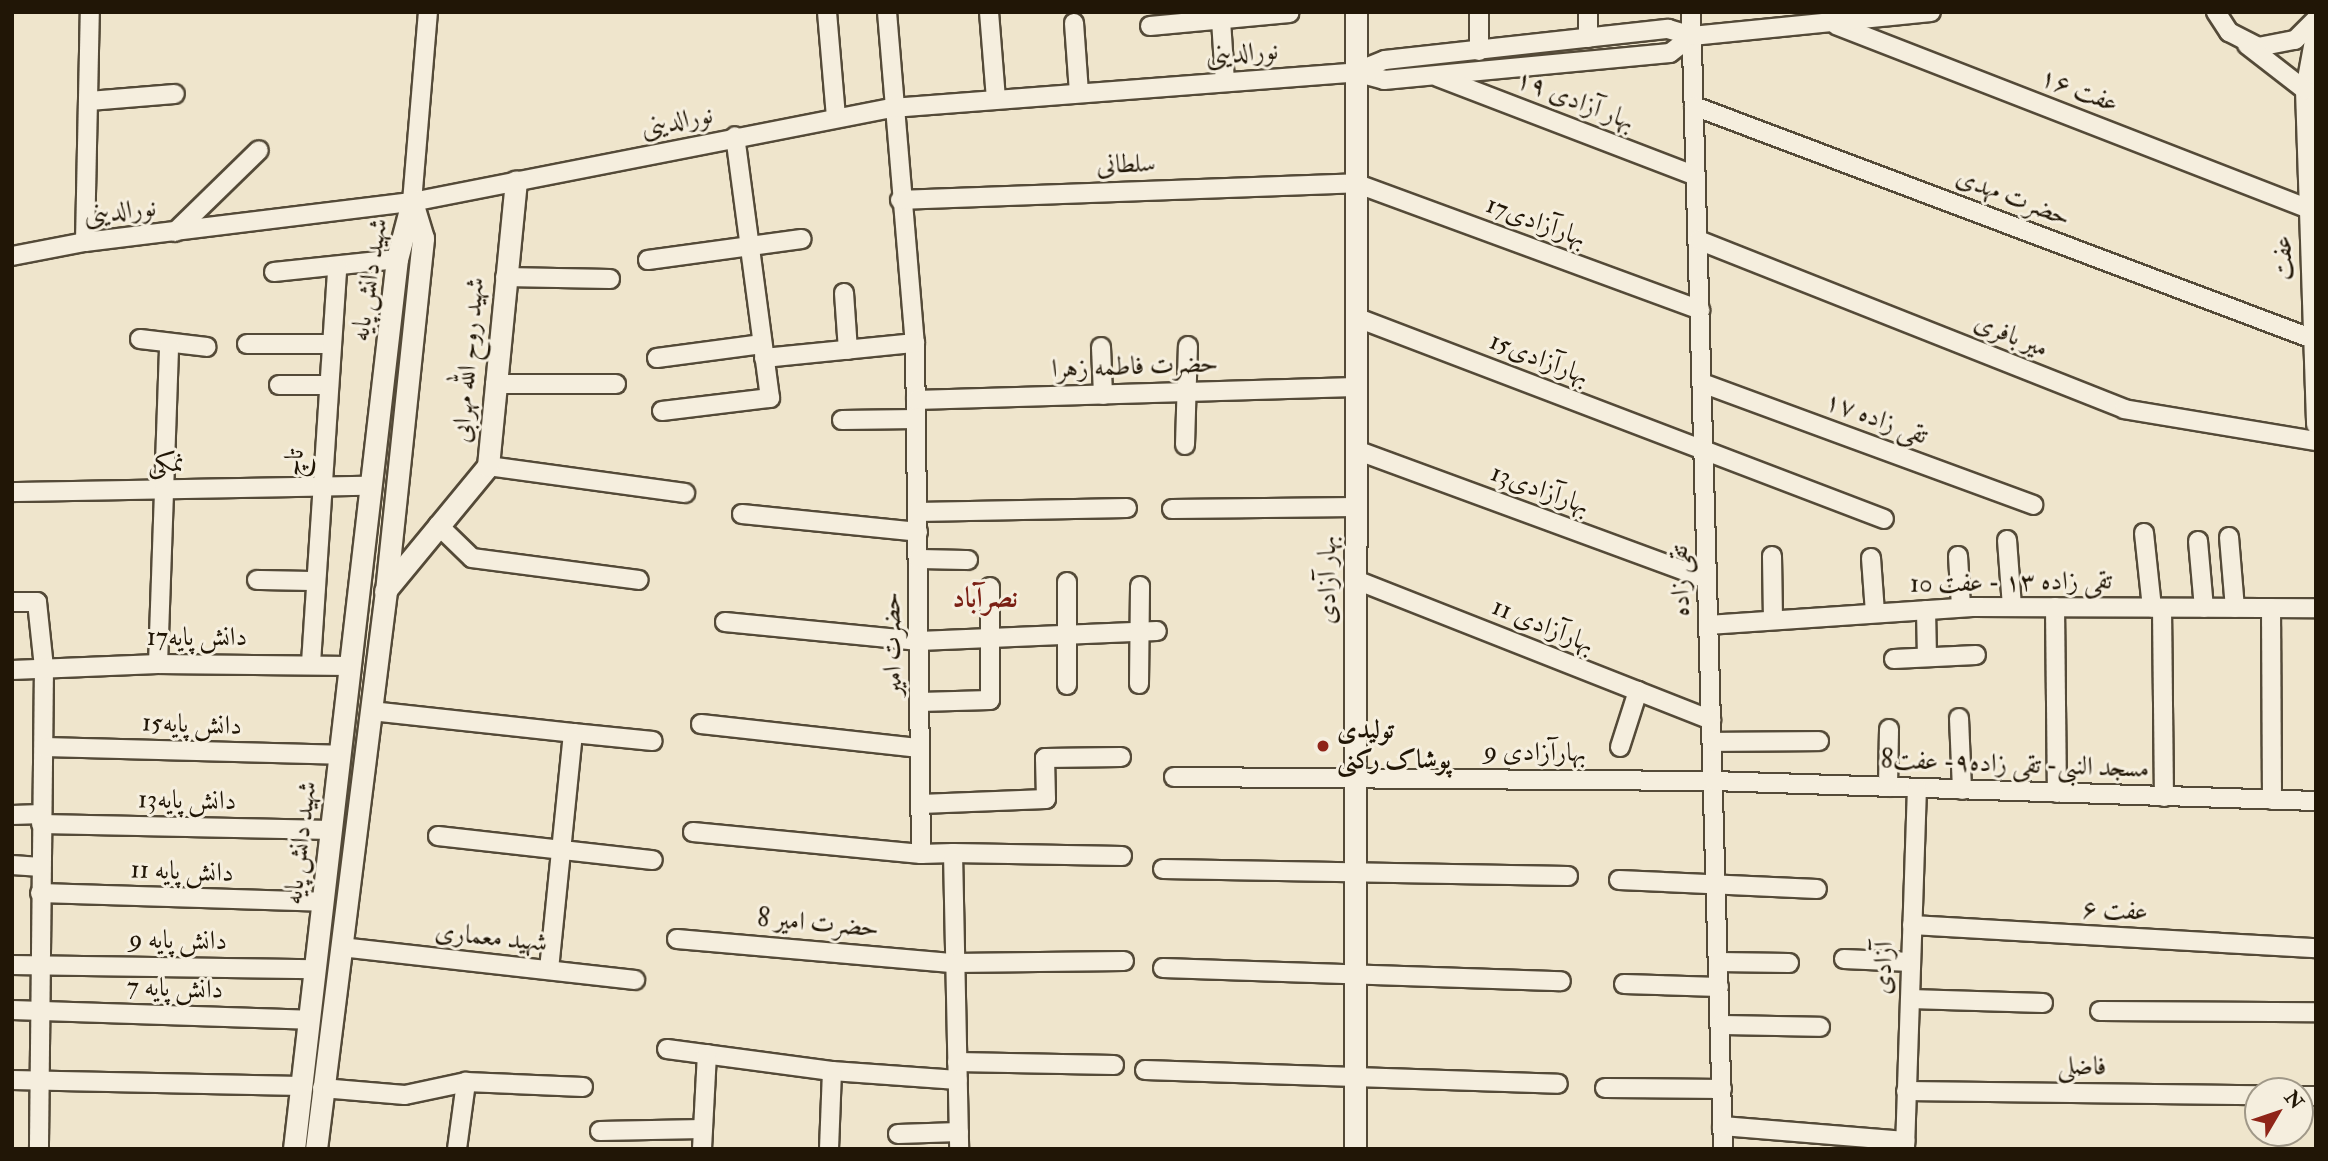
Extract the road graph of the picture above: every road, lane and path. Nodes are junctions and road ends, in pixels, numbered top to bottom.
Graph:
1 (90, 12) edge
2 (428, 12) edge
3 (827, 12) edge
4 (887, 12) edge
5 (989, 12) edge
6 (1356, 12) edge
7 (1479, 12) edge
8 (1588, 12) edge
9 (1691, 12) edge
10 (1931, 12) edge
11 (2216, 12) edge
12 (1289, 13) edge
13 (2316, 19) edge
14 (1221, 20) junction
15 (1778, 20) edge
16 (1830, 22) junction
17 (1074, 23) dead end
18 (1150, 26) dead end
19 (2316, 30) edge
20 (1692, 36) junction
21 (1588, 38) junction
22 (2239, 39) junction
23 (1479, 51) junction
24 (1355, 72) junction
25 (1436, 76) junction
26 (1225, 82) junction
27 (2305, 90) junction
28 (1079, 93) junction
29 (175, 94) dead end
30 (996, 99) junction
31 (89, 102) junction
32 (1694, 106) junction
33 (892, 108) junction
34 (836, 118) junction
35 (735, 136) junction
36 (259, 149) dead end
37 (1696, 176) junction
38 (516, 181) junction
39 (1355, 183) junction
40 (900, 200) junction
41 (412, 201) junction
42 (2309, 209) junction
43 (175, 232) junction
44 (802, 239) dead end
45 (1698, 240) junction
46 (85, 242) junction
47 (750, 248) junction
48 (12, 256) edge
49 (397, 259) junction
50 (648, 260) dead end
51 (2313, 266) edge
52 (337, 267) junction
53 (274, 272) dead end
54 (505, 277) junction
55 (610, 279) dead end
56 (844, 293) dead end
57 (1700, 310) junction
58 (1355, 317) junction
59 (2314, 318) edge
60 (140, 339) dead end
61 (2313, 339) junction
62 (169, 343) junction
63 (915, 343) junction
64 (247, 344) dead end
65 (329, 344) junction
66 (1188, 346) dead end
67 (1101, 347) dead end
68 (207, 348) dead end
69 (848, 350) junction
70 (763, 351) junction
71 (657, 359) dead end
72 (1702, 383) junction
73 (495, 384) junction
74 (616, 384) dead end
75 (279, 385) dead end
76 (327, 385) junction
77 (1355, 387) junction
78 (1187, 392) junction
79 (1103, 395) junction
80 (2315, 407) edge
81 (916, 409) junction
82 (662, 411) dead end
83 (842, 419) dead end
84 (2316, 425) edge
85 (2316, 441) edge
86 (1185, 445) dead end
87 (1356, 450) junction
88 (1704, 450) junction
89 (488, 466) junction
90 (371, 486) junction
91 (320, 489) junction
92 (164, 490) junction
93 (12, 492) edge
94 (685, 494) dead end
95 (2033, 505) dead end
96 (1356, 507) junction
97 (1127, 508) dead end
98 (1172, 509) dead end
99 (918, 512) junction
100 (742, 514) dead end
101 (1884, 519) dead end
102 (438, 525) junction
103 (918, 532) junction
104 (2144, 533) dead end
105 (2229, 537) dead end
106 (2007, 540) dead end
107 (2198, 541) dead end
108 (1772, 556) dead end
109 (1958, 556) dead end
110 (1871, 558) dead end
111 (918, 559) junction
112 (968, 560) dead end
113 (1706, 579) junction
114 (257, 580) dead end
115 (639, 580) dead end
116 (1356, 580) junction
117 (315, 581) junction
118 (1067, 582) dead end
119 (1140, 586) dead end
120 (990, 587) dead end
121 (359, 588) junction
122 (386, 591) junction
123 (12, 602) edge
124 (1961, 607) junction
125 (2012, 607) junction
126 (2055, 607) junction
127 (2157, 608) junction
128 (2204, 608) junction
129 (2235, 608) junction
130 (2271, 608) junction
131 (2316, 608) edge
132 (1926, 610) junction
133 (1875, 614) junction
134 (1773, 620) junction
135 (725, 622) dead end
136 (1709, 625) junction
137 (1149, 631) junction
138 (1067, 635) junction
139 (989, 638) junction
140 (919, 641) junction
141 (1976, 655) dead end
142 (1927, 657) junction
143 (1894, 659) dead end
144 (311, 663) junction
145 (158, 664) junction
146 (350, 666) junction
147 (44, 667) junction
148 (12, 670) edge
149 (1139, 684) dead end
150 (1066, 685) dead end
151 (1638, 691) junction
152 (920, 702) junction
153 (371, 711) junction
154 (1959, 718) dead end
155 (1711, 720) junction
156 (701, 724) dead end
157 (1889, 729) dead end
158 (573, 733) junction
159 (653, 741) dead end
160 (1819, 741) dead end
161 (1712, 742) junction
162 (44, 747) junction
163 (1620, 747) dead end
164 (920, 748) junction
165 (340, 755) junction
166 (1121, 757) dead end
167 (1174, 777) dead end
168 (1356, 777) junction
169 (1713, 781) junction
170 (1888, 788) junction
171 (1917, 789) junction
172 (1962, 790) junction
173 (2057, 793) junction
174 (2164, 797) junction
175 (2272, 800) junction
176 (2316, 801) edge
177 (921, 804) junction
178 (12, 815) edge
179 (42, 819) junction
180 (332, 830) junction
181 (693, 832) dead end
182 (438, 836) dead end
183 (561, 849) junction
184 (953, 853) junction
185 (922, 854) junction
186 (1122, 856) dead end
187 (653, 860) dead end
188 (12, 865) edge
189 (41, 867) junction
190 (1163, 869) dead end
191 (1355, 872) junction
192 (1568, 876) dead end
193 (1619, 880) dead end
194 (1716, 882) junction
195 (1817, 889) dead end
196 (40, 893) junction
197 (322, 902) junction
198 (1912, 925) junction
199 (677, 939) dead end
200 (341, 947) junction
201 (2316, 948) edge
202 (1844, 959) dead end
203 (1124, 961) dead end
204 (1718, 962) junction
205 (1911, 962) junction
206 (954, 963) junction
207 (1789, 963) dead end
208 (12, 965) edge
209 (40, 965) junction
210 (1163, 968) dead end
211 (314, 969) junction
212 (549, 970) junction
213 (1355, 971) junction
214 (635, 980) dead end
215 (1561, 981) dead end
216 (1624, 984) dead end
217 (1719, 987) junction
218 (1910, 999) junction
219 (2043, 1003) dead end
220 (12, 1010) edge
221 (40, 1010) junction
222 (2100, 1011) dead end
223 (2316, 1012) edge
224 (309, 1020) junction
225 (1720, 1025) junction
226 (1820, 1027) dead end
227 (667, 1049) dead end
228 (707, 1054) junction
229 (957, 1062) junction
230 (1114, 1065) dead end
231 (1144, 1070) dead end
232 (832, 1072) junction
233 (12, 1080) edge
234 (38, 1080) junction
235 (958, 1080) junction
236 (1355, 1080) junction
237 (466, 1082) junction
238 (1558, 1084) dead end
239 (301, 1086) junction
240 (583, 1087) dead end
241 (322, 1088) junction
242 (1605, 1088) dead end
243 (1722, 1089) junction
244 (1906, 1091) junction
245 (2244, 1095) edge
246 (1722, 1126) junction
247 (703, 1129) junction
248 (600, 1131) dead end
249 (898, 1134) dead end
250 (959, 1141) edge
251 (1821, 1142) edge
252 (1905, 1145) edge
253 (39, 1149) edge
254 (293, 1149) edge
255 (316, 1149) edge
256 (457, 1149) edge
257 (702, 1149) edge
258 (829, 1149) edge
259 (1354, 1149) edge
260 (1723, 1149) edge

1 - 31 street
2 - 41 street
3 - 34 street
4 - 33 street, حضرت امیر
5 - 30 street
6 - 24 street, بهار آزادی
7 - 23 street
8 - 21 street
9 - 20 street, تقی زاده
10 - 16 street, نورالدینی
11 - 22 street
12 - 14 street
13 - 22 street
14 - 18 street
14 - 26 street
15 - 16 street, نورالدینی
15 - 20 street, نورالدینی
16 - 42 street, عفت ۱۶
17 - 28 street
19 - 27 street, عفت
20 - 21 street, نورالدینی
20 - 25 street, نورالدینی
20 - 32 street, تقی زاده
21 - 23 street, نورالدینی
22 - 27 street
23 - 24 street, نورالدینی
24 - 25 street, نورالدینی
24 - 26 street, نورالدینی
24 - 39 street, بهار آزادی
25 - 37 street, بهار آزادی ۱۹
26 - 28 street, نورالدینی
27 - 42 street, عفت
28 - 30 street, نورالدینی
29 - 31 street
30 - 33 street, نورالدینی
31 - 46 street
32 - 37 street, تقی زاده
32 - 61 street, حضرت مهدی
33 - 34 street, نورالدینی
33 - 40 street, حضرت امیر
34 - 35 street, نورالدینی
35 - 38 street, نورالدینی
35 - 47 street
36 - 43 street
37 - 45 street, تقی زاده
38 - 41 street, نورالدینی
38 - 54 street, شهید روح الله مهرابی
39 - 40 street, سلطانی
39 - 57 street, بهارآزادی17
39 - 58 street, بهار آزادی
40 - 63 street, حضرت امیر
41 - 43 street, نورالدینی
41 - 49 street, شهید دانش پایه
41 - 122 street, شهید دانش پایه
42 - 51 street, عفت
43 - 46 street, نورالدینی
44 - 47 street
45 - 57 street, تقی زاده
45 - 85 street, میر بافری
46 - 48 street, نورالدینی
47 - 50 street
47 - 70 street
49 - 52 street
49 - 90 street, شهید دانش پایه
51 - 59 street, عفت
52 - 53 street
52 - 65 street, تاچ
54 - 55 street
54 - 73 street, شهید روح الله مهرابی
56 - 69 street
57 - 72 street, تقی زاده
58 - 77 street, بهار آزادی
58 - 88 street, بهارآزادی15
59 - 61 street, عفت
60 - 62 street
61 - 80 street, عفت
62 - 68 street
62 - 92 street
63 - 69 street
63 - 81 street, حضرت امیر
64 - 65 street
65 - 76 street, تاچ
66 - 78 street
67 - 79 street
69 - 70 street
70 - 71 street
70 - 82 street
72 - 88 street, تقی زاده
72 - 95 street, تقی زاده ۱۷
73 - 74 street
73 - 89 street, شهید روح الله مهرابی
75 - 76 street
76 - 91 street, تاچ
77 - 78 street, حضرت فاطمه زهرا
77 - 87 street, بهار آزادی
78 - 79 street, حضرت فاطمه زهرا
78 - 86 street
79 - 81 street, حضرت فاطمه زهرا
80 - 84 street, عفت
81 - 83 street, حضرت فاطمه زهرا
81 - 99 street, حضرت امیر
87 - 96 street, بهار آزادی
87 - 113 street, بهارآزادی13
88 - 101 street, بهارآزادی15
88 - 113 street, تقی زاده
89 - 94 street
89 - 102 street, شهید روح الله مهرابی
90 - 91 street, نمکی
90 - 121 street, شهید دانش پایه
91 - 92 street, نمکی
91 - 117 street, تاچ
92 - 93 street, نمکی
92 - 145 street
96 - 98 street
96 - 116 street, بهار آزادی
97 - 99 street
99 - 103 street, حضرت امیر
100 - 103 street
102 - 115 street
102 - 122 street, شهید روح الله مهرابی
103 - 111 street, حضرت امیر
104 - 127 street
105 - 129 street
106 - 125 street
107 - 128 street
108 - 134 street
109 - 124 street
110 - 133 street
111 - 112 street
111 - 140 street, حضرت امیر
113 - 136 street, تقی زاده
114 - 117 street
116 - 151 street, بهارآزادی 11
116 - 168 street, بهار آزادی
117 - 144 street, تاچ
118 - 138 street
119 - 137 street
120 - 139 street
121 - 122 street
121 - 146 street, شهید دانش پایه
122 - 153 street, شهید دانش پایه
123 - 147 street
124 - 125 street, تقی زاده ۱۳ - عفت 10
124 - 132 street, تقی زاده ۱۳ - عفت 10
125 - 126 street, تقی زاده ۱۳ - عفت 10
126 - 127 street, تقی زاده ۱۳ - عفت 10
126 - 173 street
127 - 128 street, تقی زاده ۱۳ - عفت 10
127 - 174 street
128 - 129 street, تقی زاده ۱۳ - عفت 10
129 - 130 street, تقی زاده ۱۳ - عفت 10
130 - 131 street, تقی زاده ۱۳ - عفت 10
130 - 175 street
132 - 133 street, تقی زاده ۱۳ - عفت 10
132 - 142 street
133 - 134 street, تقی زاده ۱۳ - عفت 10
134 - 136 street, تقی زاده ۱۳ - عفت 10
135 - 140 street
136 - 155 street, تقی زاده
137 - 138 street
137 - 149 street
138 - 139 street
138 - 150 street
139 - 140 street
139 - 152 street
140 - 152 street, حضرت امیر
141 - 142 street
142 - 143 street
144 - 145 street, دانش پایه17
144 - 146 street, دانش پایه17
145 - 147 street, دانش پایه17
146 - 165 street, شهید دانش پایه
147 - 148 street, دانش پایه17
147 - 162 street
151 - 155 street, بهارآزادی 11
151 - 163 street
152 - 164 street, حضرت امیر
153 - 158 street
153 - 200 street, شهید دانش پایه
154 - 172 street
155 - 161 street, تقی زاده
156 - 164 street
157 - 170 street
158 - 159 street
158 - 183 street
160 - 161 street
161 - 169 street, تقی زاده
162 - 165 street, دانش پایه15
162 - 179 street
164 - 177 street, حضرت امیر
165 - 180 street, شهید دانش پایه
166 - 177 street
167 - 168 street, بهارآزادی 9
168 - 169 street, بهارآزادی 9
168 - 191 street, بهار آزادی
169 - 170 street, مسجد النبی- تقی زاده۹- عفت8
169 - 194 street, تقی زاده
170 - 171 street, مسجد النبی- تقی زاده۹- عفت8
171 - 172 street, مسجد النبی- تقی زاده۹- عفت8
171 - 198 street, آزادی
172 - 173 street, مسجد النبی- تقی زاده۹- عفت8
173 - 174 street, مسجد النبی- تقی زاده۹- عفت8
174 - 175 street, مسجد النبی- تقی زاده۹- عفت8
175 - 176 street, مسجد النبی- تقی زاده۹- عفت8
177 - 185 street, حضرت امیر
178 - 179 street, دانش پایه13
179 - 180 street, دانش پایه13
179 - 189 street
180 - 197 street, شهید دانش پایه
181 - 185 street
182 - 183 street
183 - 187 street
183 - 212 street
184 - 185 street
184 - 186 street
184 - 206 street
188 - 189 street
189 - 196 street
190 - 191 street
191 - 192 street
191 - 213 street, بهار آزادی
193 - 194 street
194 - 195 street
194 - 204 street, تقی زاده
196 - 197 street, دانش پایه 11
196 - 209 street
197 - 211 street, شهید دانش پایه
198 - 201 street, عفت ۶
198 - 205 street, آزادی
199 - 206 street, حضرت امیر 8
200 - 212 street, شهید معماری
200 - 241 street, شهید دانش پایه
202 - 205 street
203 - 206 street, حضرت امیر 8
204 - 207 street
204 - 217 street, تقی زاده
205 - 218 street, آزادی
206 - 229 street
208 - 209 street, دانش پایه 9
209 - 211 street, دانش پایه 9
209 - 221 street
210 - 213 street
211 - 224 street, شهید دانش پایه
212 - 214 street, شهید معماری
213 - 215 street
213 - 236 street, بهار آزادی
216 - 217 street
217 - 225 street, تقی زاده
218 - 219 street
218 - 244 street, آزادی
220 - 221 street, دانش پایه 7
221 - 224 street, دانش پایه 7
221 - 234 street
222 - 223 street
224 - 239 street, شهید دانش پایه
225 - 226 street
225 - 243 street, تقی زاده
227 - 228 street
228 - 232 street
228 - 247 street
229 - 230 street
229 - 235 street
231 - 236 street
232 - 235 street
232 - 258 street
233 - 234 street
234 - 239 street
234 - 253 street
235 - 250 street
236 - 238 street
236 - 259 street, بهار آزادی
237 - 240 street
237 - 241 street
237 - 256 street
239 - 254 street, شهید دانش پایه
241 - 255 street, شهید دانش پایه
242 - 243 street
243 - 246 street, تقی زاده
244 - 245 street, فاضلی
244 - 252 street, آزادی
246 - 251 street
246 - 260 street, تقی زاده
247 - 248 street
247 - 257 street
249 - 250 street
251 - 252 street

